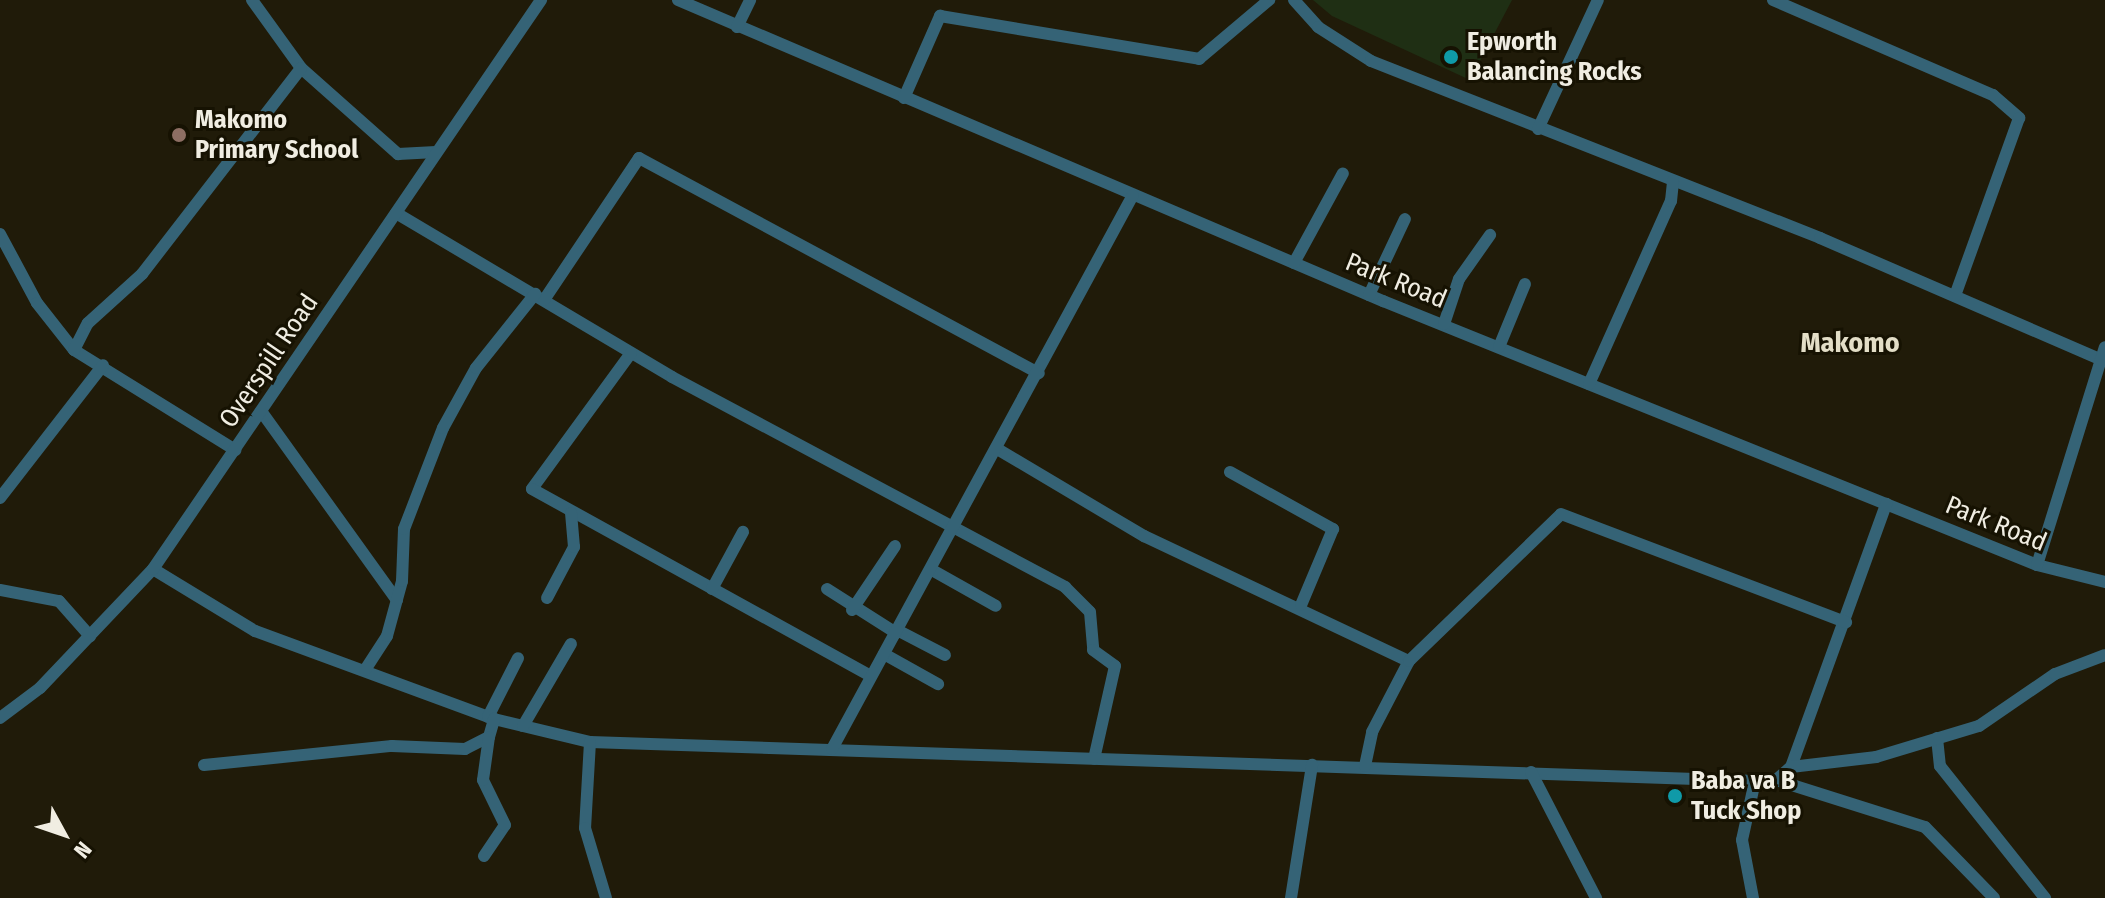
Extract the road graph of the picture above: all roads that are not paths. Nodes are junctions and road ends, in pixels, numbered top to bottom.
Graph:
1 (252, 0) edge
2 (541, 0) edge
3 (678, 0) edge
4 (750, 0) edge
5 (1269, 0) edge
6 (1294, 0) edge
7 (1598, 0) edge
8 (1773, 0) edge
9 (737, 27) junction
10 (301, 68) junction
11 (904, 98) junction
12 (1538, 129) junction
13 (436, 152) junction
14 (1343, 173) dead end
15 (1673, 181) junction
16 (1133, 195) junction
17 (396, 213) junction
18 (1405, 219) dead end
19 (0, 234) edge
20 (1490, 235) dead end
21 (1294, 263) junction
22 (1525, 284) dead end
23 (1369, 295) junction
24 (1955, 296) junction
25 (539, 297) junction
26 (1444, 324) junction
27 (1499, 347) junction
28 (74, 350) junction
29 (631, 353) junction
30 (2102, 353) edge
31 (103, 365) junction
32 (1039, 373) junction
33 (1589, 384) junction
34 (261, 411) junction
35 (235, 450) junction
36 (999, 450) junction
37 (1230, 472) dead end
38 (0, 498) edge
39 (1886, 504) junction
40 (571, 513) junction
41 (956, 528) junction
42 (743, 532) dead end
43 (895, 546) dead end
44 (2037, 565) junction
45 (153, 569) junction
46 (932, 570) junction
47 (2105, 582) edge
48 (712, 589) junction
49 (827, 589) dead end
50 (0, 590) edge
51 (547, 598) dead end
52 (397, 600) junction
53 (1301, 605) junction
54 (996, 606) dead end
55 (852, 610) junction
56 (1846, 622) junction
57 (897, 632) junction
58 (90, 636) junction
59 (571, 644) dead end
60 (884, 654) junction
61 (945, 655) dead end
62 (2105, 655) edge
63 (518, 658) dead end
64 (1409, 661) junction
65 (365, 670) junction
66 (871, 676) junction
67 (938, 684) dead end
68 (0, 718) edge
69 (491, 718) junction
70 (523, 726) junction
71 (489, 737) junction
72 (1937, 738) junction
73 (590, 742) junction
74 (832, 749) junction
75 (1094, 759) junction
76 (204, 765) dead end
77 (1312, 765) junction
78 (1365, 766) junction
79 (1791, 767) junction
80 (1531, 772) junction
81 (1776, 780) junction
82 (1755, 781) junction
83 (484, 856) dead end
84 (606, 898) edge
85 (1291, 898) edge
86 (1596, 898) edge
87 (1753, 898) edge
88 (1994, 898) edge
89 (2045, 898) edge

1 - 10 street
2 - 13 street, Overspill Road
3 - 9 street, Park Road
4 - 9 street
5 - 11 street
6 - 12 street
7 - 12 street
8 - 24 street
9 - 11 street, Park Road
10 - 13 street
10 - 28 street
11 - 16 street, Park Road
12 - 15 street
13 - 17 street, Overspill Road
14 - 21 street
15 - 24 street
15 - 33 street
16 - 21 street, Park Road
16 - 32 street
17 - 25 street
17 - 34 street, Overspill Road
18 - 23 street
19 - 28 street
20 - 26 street
21 - 23 street, Park Road
22 - 27 street
23 - 26 street, Park Road
24 - 30 street
25 - 29 street
25 - 32 street
25 - 52 street
26 - 27 street, Park Road
27 - 33 street, Park Road
28 - 31 street
29 - 40 street
29 - 41 street
30 - 44 street
31 - 35 street
31 - 38 street
32 - 36 street
33 - 39 street, Park Road
34 - 35 street, Overspill Road
34 - 52 street
35 - 45 street, Overspill Road
36 - 41 street
36 - 53 street
37 - 53 street
39 - 44 street, Park Road
39 - 56 street
40 - 48 street
40 - 51 street
41 - 46 street
41 - 75 street
42 - 48 street
43 - 55 street
44 - 47 street, Park Road
45 - 58 street, Overspill Road
45 - 65 street
46 - 54 street
46 - 57 street
48 - 66 street
49 - 55 street
50 - 58 street
52 - 65 street
53 - 64 street
55 - 57 street
56 - 64 street
56 - 79 street
57 - 60 street
57 - 61 street
58 - 68 street, Overspill Road
59 - 70 street
60 - 66 street
60 - 67 street
62 - 72 street
63 - 69 street
64 - 78 street
65 - 69 street
66 - 74 street
69 - 70 street
69 - 71 street
70 - 73 street
71 - 76 street
71 - 83 street
72 - 79 street
72 - 89 street
73 - 74 street
73 - 84 street
74 - 75 street
75 - 77 street
77 - 78 street
77 - 85 street
78 - 80 street
79 - 81 street
80 - 82 street
80 - 86 street
81 - 82 street
81 - 88 street
82 - 87 street

